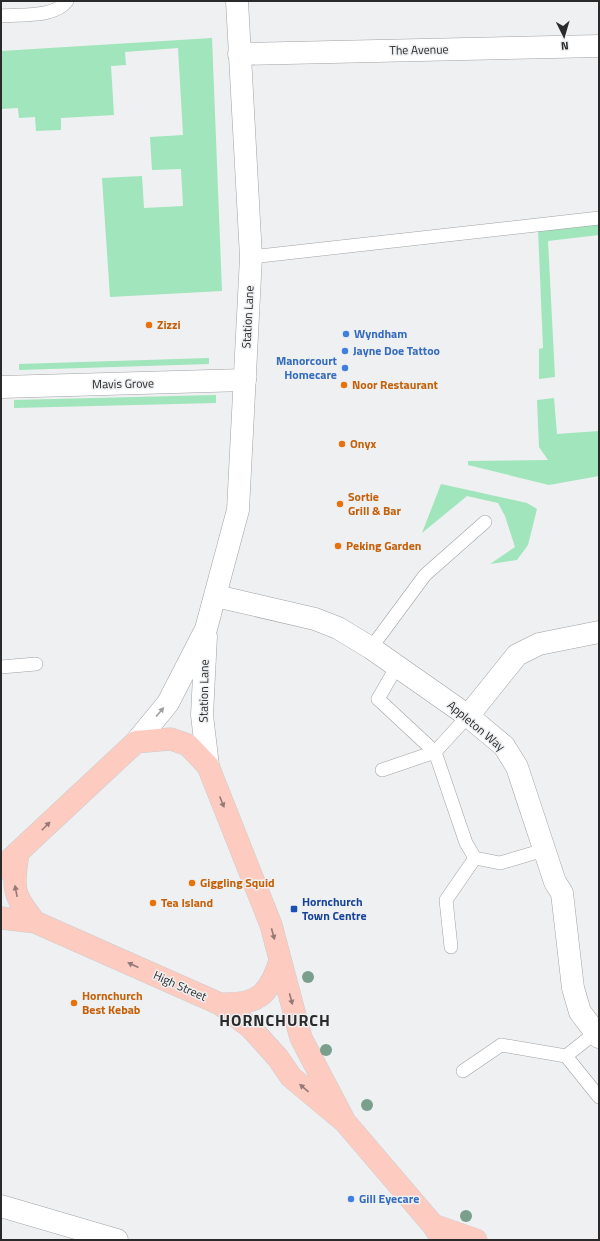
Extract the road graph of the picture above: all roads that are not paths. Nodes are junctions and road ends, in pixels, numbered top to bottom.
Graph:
1 (67, 1) edge
2 (237, 1) edge
3 (1, 16) edge
4 (599, 46) edge
5 (239, 54) junction
6 (599, 218) edge
7 (251, 257) junction
8 (245, 380) junction
9 (1, 387) edge
10 (484, 522) dead end
11 (216, 596) junction
12 (206, 629) junction
13 (599, 632) edge
14 (372, 648) junction
15 (36, 664) dead end
16 (397, 666) junction
17 (1, 667) edge
18 (468, 716) junction
19 (136, 742) junction
20 (435, 752) junction
21 (208, 766) junction
22 (382, 770) dead end
23 (544, 850) junction
24 (18, 854) junction
25 (474, 858) junction
26 (1, 868) edge
27 (1, 918) edge
28 (36, 922) junction
29 (451, 947) dead end
30 (280, 961) junction
31 (220, 1004) junction
32 (597, 1035) edge
33 (566, 1056) junction
34 (463, 1071) dead end
35 (599, 1097) edge
36 (345, 1122) junction
37 (1, 1206) edge
38 (438, 1232) edge
39 (117, 1240) edge
40 (476, 1240) edge

1 - 3 lane
2 - 5 street, Station Lane
4 - 5 street, The Avenue
5 - 7 street, Station Lane
6 - 7 lane
7 - 8 street, Station Lane
8 - 9 street, Mavis Grove
8 - 11 street, Station Lane
10 - 14 lane
11 - 12 street, Station Lane
11 - 14 street, Appleton Way
19 -> 12 street, Station Lane
12 - 21 street, Station Lane
13 - 18 street
14 - 16 street, Appleton Way
15 - 17 lane
16 - 18 street, Appleton Way
16 - 20 lane
18 - 20 lane
18 - 23 street, Appleton Way
19 - 21 main road
24 -> 19 main road, Station Lane
20 - 22 lane
20 - 25 lane
21 -> 30 main road, High Street
23 - 25 lane
23 - 32 street, Appleton Way
24 - 26 main road
28 -> 24 main road
25 - 29 lane
27 - 28 main road, High Street
31 -> 28 main road, High Street
30 - 31 main road
30 -> 36 main road, High Street
36 -> 31 main road, High Street
32 - 33 lane
33 - 34 lane
33 - 35 lane
36 - 38 main road, High Street
37 - 39 street
38 - 40 main road, High Street

